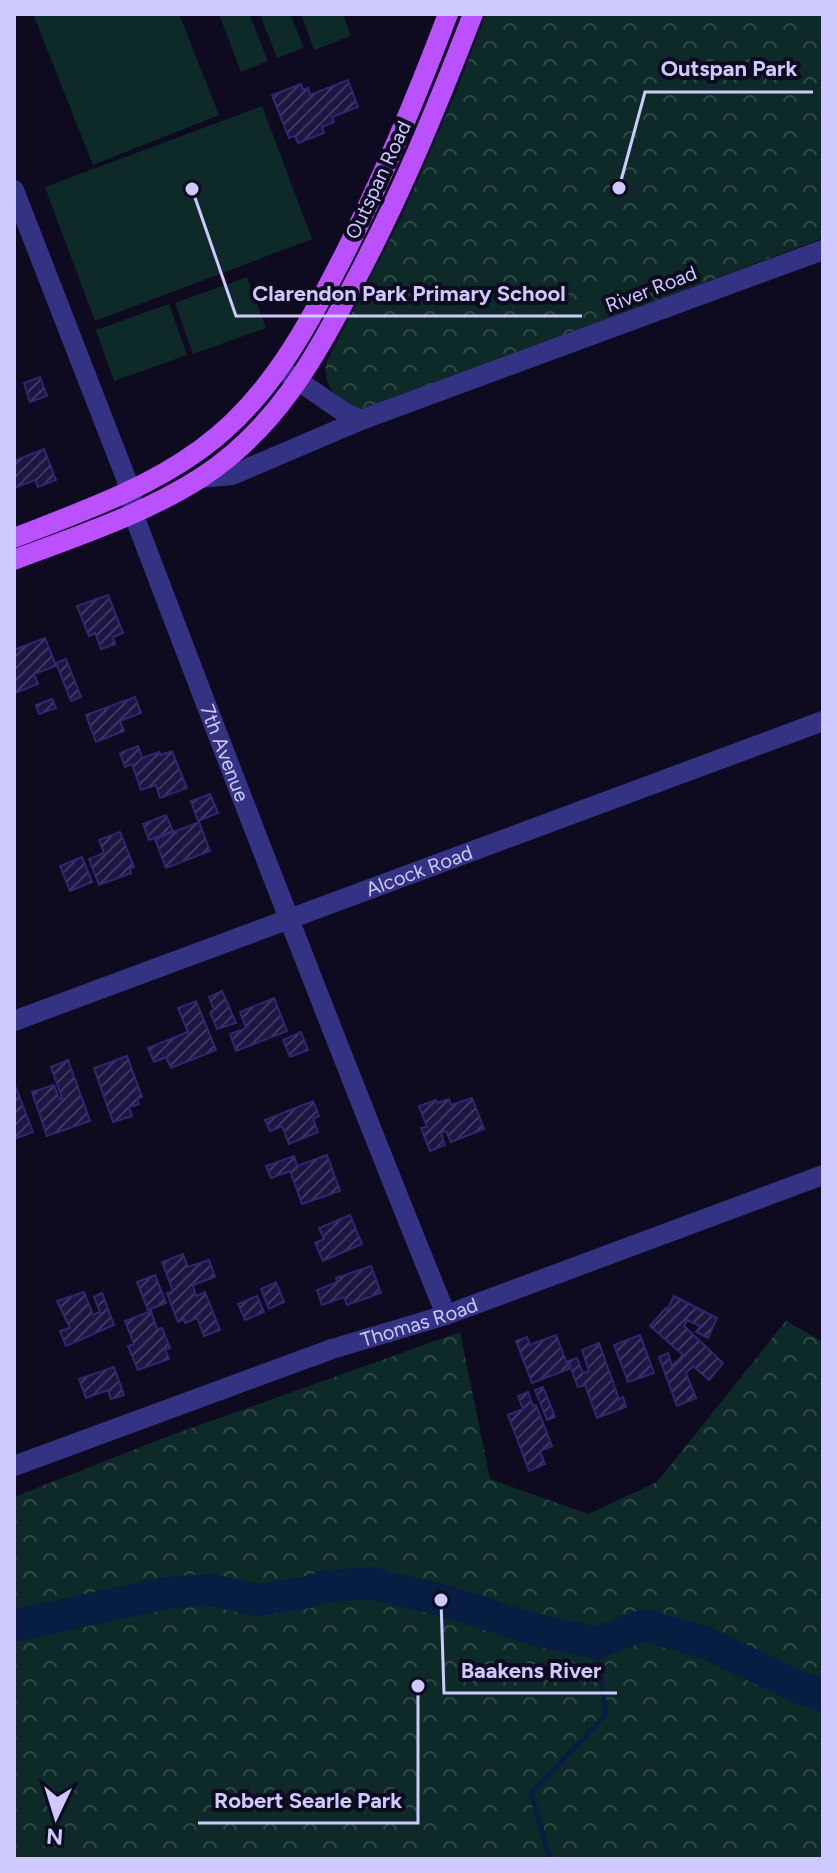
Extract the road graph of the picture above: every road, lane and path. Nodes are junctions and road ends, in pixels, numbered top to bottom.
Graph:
1 (448, 14) edge
2 (473, 14) edge
3 (14, 190) edge
4 (823, 250) edge
5 (280, 369) junction
6 (300, 380) junction
7 (361, 420) junction
8 (201, 478) junction
9 (131, 491) junction
10 (133, 513) junction
11 (14, 538) edge
12 (14, 560) edge
13 (823, 721) edge
14 (289, 918) junction
15 (14, 1021) edge
16 (823, 1175) edge
17 (446, 1315) junction
18 (14, 1466) edge

1 - 5 main road, Outspan Road
2 - 6 main road, Outspan Road
3 - 9 street, 7th Avenue
4 - 7 street, River Road
5 - 6 street
5 - 9 main road, Outspan Road
6 - 7 street
6 - 8 main road, Outspan Road
7 - 8 street, River Road
8 - 10 main road, Outspan Road
9 - 10 street, 7th Avenue
9 - 11 main road
10 - 12 main road
10 - 14 street, 7th Avenue
13 - 14 street, Alcock Road
14 - 15 street, Alcock Road
14 - 17 street, 7th Avenue
16 - 17 street, Thomas Road
17 - 18 street, Thomas Road

